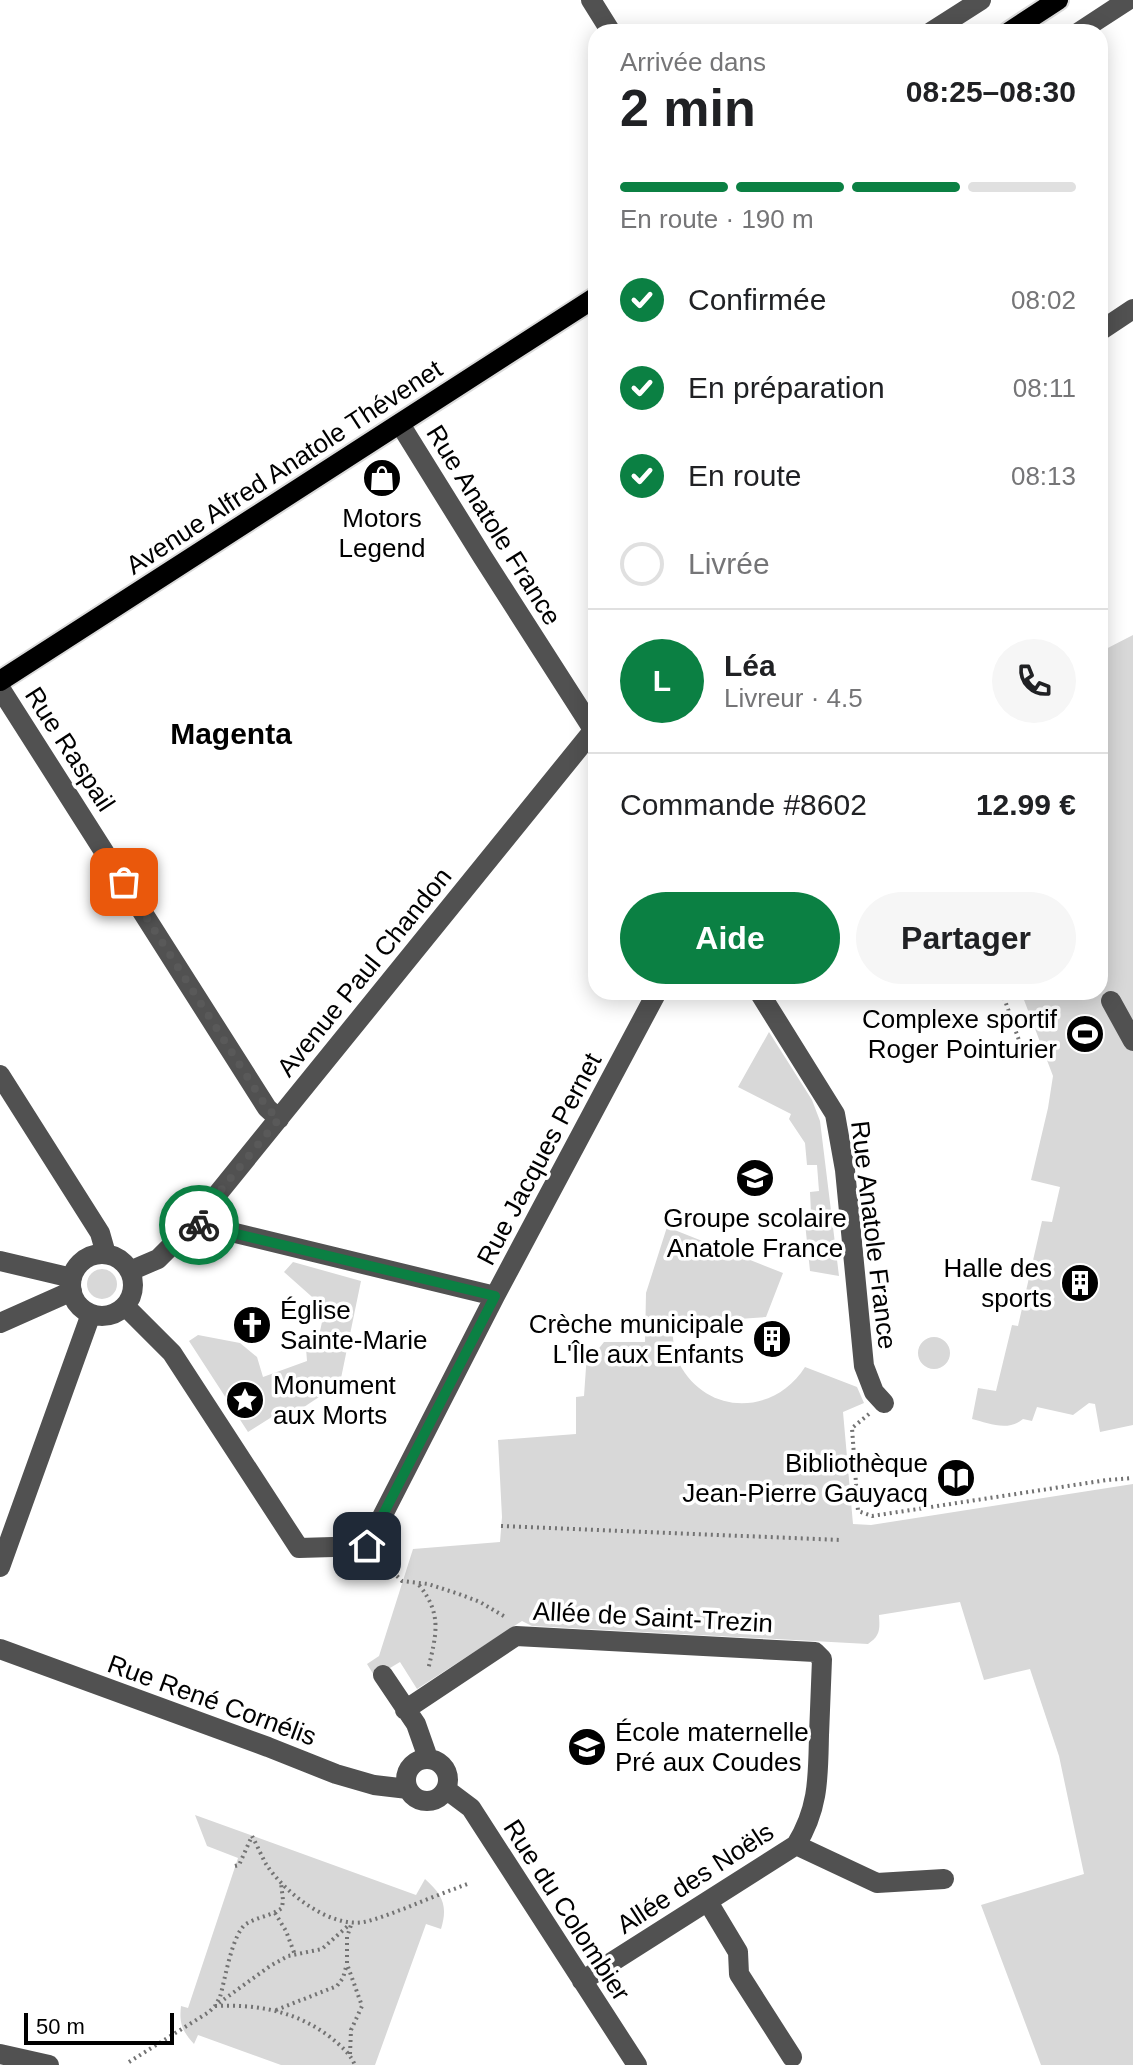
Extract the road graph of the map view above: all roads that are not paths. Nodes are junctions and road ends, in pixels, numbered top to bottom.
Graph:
1 (591, 0) edge
2 (981, 0) edge
3 (1058, 0) edge
4 (1128, 0) edge
5 (606, 24) edge
6 (944, 24) edge
7 (1021, 24) edge
8 (1091, 24) edge
9 (588, 302) edge
10 (1133, 309) edge
11 (1108, 326) edge
12 (400, 424) junction
13 (0, 681) edge
14 (0, 688) edge
15 (588, 719) edge
16 (588, 739) edge
17 (653, 1000) edge
18 (764, 1000) edge
19 (1111, 1001) dead end
20 (1133, 1041) edge
21 (0, 1075) edge
22 (279, 1119) junction
23 (194, 1223) junction
24 (106, 1254) junction
25 (0, 1261) edge
26 (130, 1271) junction
27 (72, 1285) junction
28 (495, 1296) junction
29 (125, 1306) junction
30 (91, 1314) junction
31 (0, 1323) edge
32 (884, 1403) road end
33 (0, 1567) edge
34 (0, 1649) edge
35 (822, 1659) joint
36 (383, 1675) dead end
37 (405, 1710) junction
38 (428, 1758) junction
39 (408, 1789) junction
40 (447, 1790) junction
41 (796, 1845) junction
42 (944, 1879) dead end
43 (708, 1902) junction
44 (582, 1981) junction
45 (0, 2054) edge
46 (792, 2057) dead end
47 (49, 2065) edge
48 (637, 2065) edge

1 - 5 street
2 - 6 street
3 - 7 main road
4 - 8 street
9 - 12 main road, Avenue Alfred Anatole Thévenet
10 - 11 street
12 - 13 main road, Avenue Alfred Anatole Thévenet
12 - 15 street, Rue Anatole France
14 - 22 street, Rue Raspail
16 - 22 street, Avenue Paul Chandon
17 - 28 street, Rue Jacques Pernet
18 - 32 street, Rue Anatole France
19 - 20 street
21 - 24 street
22 - 23 street, Avenue Paul Chandon
23 - 26 street, Avenue Paul Chandon
23 - 28 street
24 - 26 street
24 - 27 street
25 - 27 street
26 - 29 street
27 - 30 street
27 - 31 street
28 - 29 street, Rue Jacques Pernet
29 - 30 street
30 - 33 street
34 - 39 street, Rue René Cornélis
35 - 37 street, Allée de Saint-Trezin
35 - 41 street, Allée des Noëls
36 - 37 street
37 - 38 street
38 - 39 street
38 - 40 street
39 - 40 street
40 - 44 street, Rue du Colombier
41 - 42 street
41 - 43 street, Allée des Noëls
43 - 44 street, Allée des Noëls
43 - 46 street
44 - 48 street, Rue du Colombier
45 - 47 street

